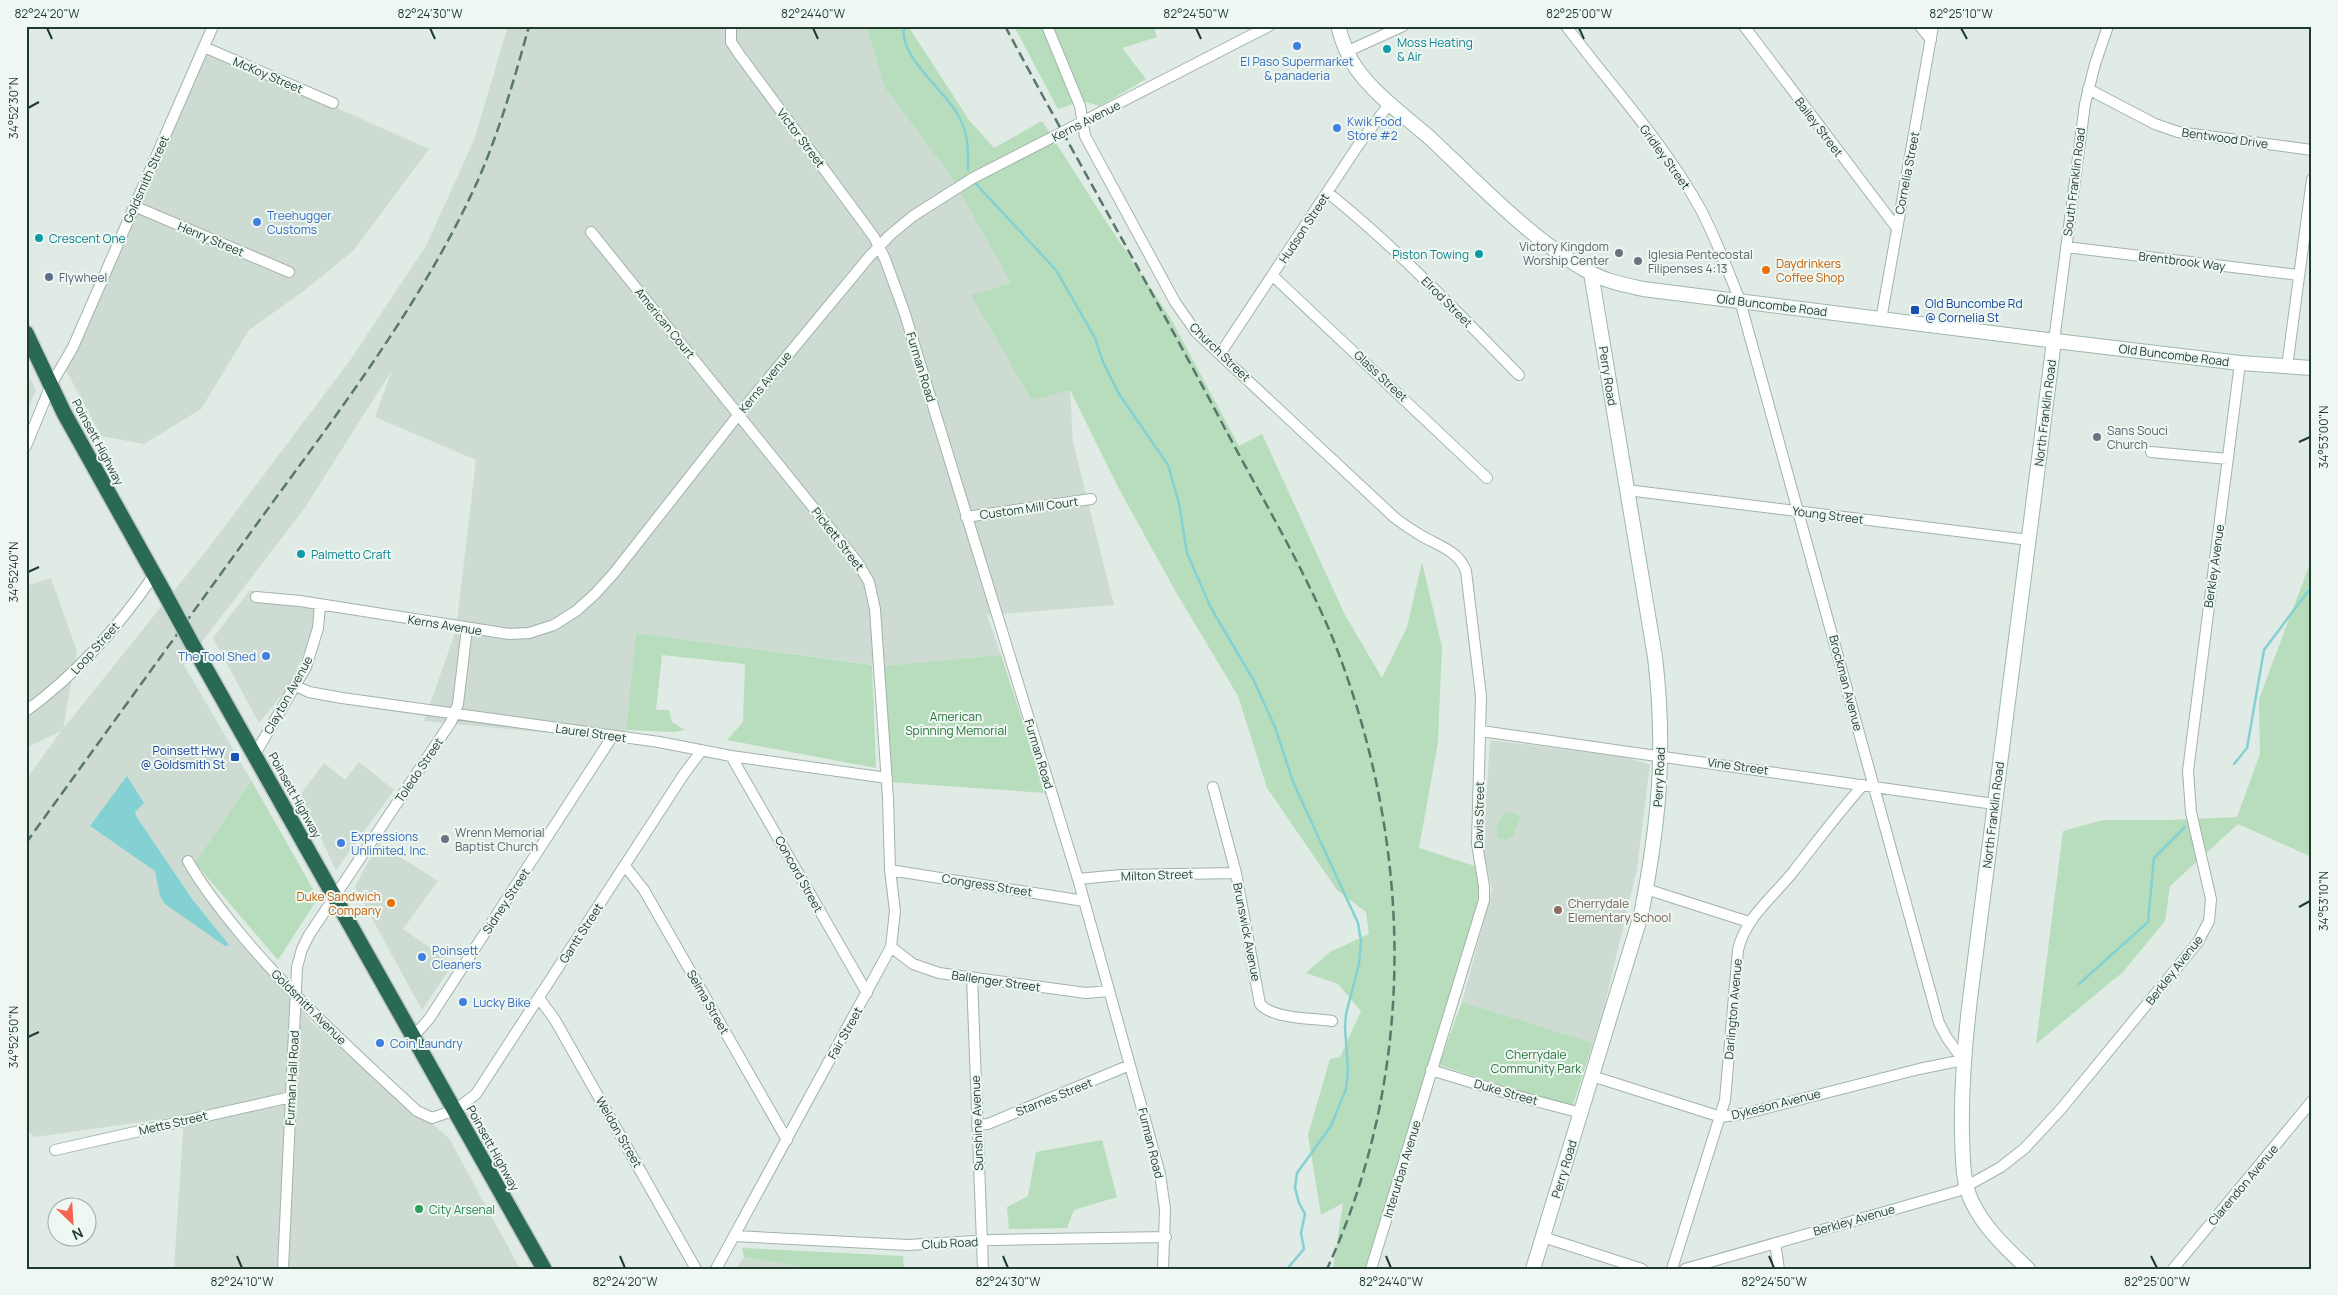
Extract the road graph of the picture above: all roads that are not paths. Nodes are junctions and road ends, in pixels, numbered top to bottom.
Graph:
1 (213, 26) edge
2 (730, 26) edge
3 (1047, 26) edge
4 (1269, 26) edge
5 (1338, 26) edge
6 (1403, 26) edge
7 (1566, 26) edge
8 (1744, 26) edge
9 (1920, 26) edge
10 (1933, 26) edge
11 (2108, 26) edge
12 (1931, 40) junction
13 (204, 48) junction
14 (1346, 52) junction
15 (2088, 89) junction
16 (333, 103) dead end
17 (1390, 103) junction
18 (1082, 122) junction
19 (2312, 150) edge
20 (2312, 179) edge
21 (1327, 192) junction
22 (134, 206) junction
23 (1896, 227) junction
24 (591, 232) dead end
25 (879, 247) junction
26 (2066, 247) junction
27 (289, 272) dead end
28 (1591, 273) junction
29 (2298, 275) junction
30 (1273, 276) junction
31 (1740, 301) junction
32 (1881, 320) junction
33 (26, 333) edge
34 (2054, 341) junction
35 (1220, 354) junction
36 (2240, 363) junction
37 (2288, 367) junction
38 (2312, 368) edge
39 (1519, 375) dead end
40 (51, 385) junction
41 (739, 414) junction
42 (26, 446) edge
43 (2151, 452) dead end
44 (2228, 459) junction
45 (1487, 478) dead end
46 (1627, 490) junction
47 (1091, 499) dead end
48 (1798, 511) junction
49 (966, 517) junction
50 (2029, 540) junction
51 (1457, 556) joint
52 (154, 575) junction
53 (256, 597) dead end
54 (320, 605) junction
55 (467, 628) junction
56 (296, 686) junction
57 (26, 711) edge
58 (455, 714) junction
59 (1481, 732) junction
60 (612, 737) junction
61 (702, 750) junction
62 (254, 754) junction
63 (1661, 755) junction
64 (731, 756) junction
65 (887, 778) junction
66 (1863, 785) junction
67 (1213, 787) dead end
68 (1874, 787) junction
69 (1994, 804) junction
70 (188, 861) dead end
71 (625, 866) junction
72 (890, 870) junction
73 (1236, 873) junction
74 (1078, 879) junction
75 (1646, 889) junction
76 (335, 898) junction
77 (1084, 900) junction
78 (1749, 922) junction
79 (891, 947) junction
80 (972, 977) junction
81 (1108, 991) junction
82 (867, 993) junction
83 (296, 996) junction
84 (539, 998) junction
85 (1332, 1020) dead end
86 (413, 1037) junction
87 (1963, 1060) junction
88 (1130, 1066) junction
89 (1431, 1070) junction
90 (1592, 1076) junction
91 (291, 1097) junction
92 (2312, 1101) edge
93 (455, 1110) junction
94 (1582, 1113) junction
95 (1721, 1117) junction
96 (977, 1125) junction
97 (787, 1140) junction
98 (55, 1150) dead end
99 (1967, 1186) junction
100 (735, 1236) junction
101 (1166, 1238) junction
102 (1542, 1238) junction
103 (982, 1241) junction
104 (1775, 1243) junction
105 (283, 1269) edge
106 (544, 1269) edge
107 (696, 1269) edge
108 (716, 1269) edge
109 (983, 1269) edge
110 (1163, 1269) edge
111 (1371, 1269) edge
112 (1533, 1269) edge
113 (1642, 1269) edge
114 (1672, 1269) edge
115 (1685, 1269) edge
116 (1779, 1269) edge
117 (2028, 1269) edge
118 (2173, 1269) edge

1 - 13 street, Goldsmith Street
2 - 25 street, Victor Street
3 - 18 street, Church Street
4 - 18 street, Kerns Avenue
5 - 14 street, Old Buncombe Road
6 - 14 street
7 - 31 street, Gridley Street
8 - 23 street, Bailey Street
9 - 12 street
10 - 12 street, Cornelia Street
11 - 15 street, South Franklin Road
12 - 23 street, Cornelia Street
13 - 16 street, McKoy Street
13 - 22 street, Goldsmith Street
14 - 17 street, Old Buncombe Road
15 - 19 street, Bentwood Drive
15 - 26 street, South Franklin Road
17 - 21 street, Hudson Street
17 - 28 street, Old Buncombe Road
18 - 25 street, Kerns Avenue
18 - 35 street, Church Street
20 - 29 street
21 - 30 street, Hudson Street
21 - 39 street, Elrod Street
22 - 27 street, Henry Street
22 - 40 street, Goldsmith Street
23 - 32 street, Cornelia Street
24 - 41 street, American Court
25 - 41 street, Kerns Avenue
25 - 49 street, Furman Road
26 - 29 street, Brentbrook Way
26 - 34 street, South Franklin Road
28 - 31 street, Old Buncombe Road
28 - 46 street, Perry Road
29 - 37 street
30 - 35 street, Hudson Street
30 - 45 street, Glass Street
31 - 32 street, Old Buncombe Road
31 - 48 street, Brockman Avenue
32 - 34 street, Old Buncombe Road
33 - 40 highway, Poinsett Highway
34 - 36 street, Old Buncombe Road
34 - 50 street, North Franklin Road
35 - 51 street, Church Street
36 - 37 street, Old Buncombe Road
36 - 44 street, Berkley Avenue
37 - 38 street, Old Buncombe Road
40 - 42 street, Goldsmith Street
40 - 52 highway, Poinsett Highway
41 - 55 street, Kerns Avenue
41 - 65 street, Pickett Street
43 - 44 street
44 - 99 street, Berkley Avenue
46 - 48 street, Young Street
46 - 63 street, Perry Road
47 - 49 street, Custom Mill Court
48 - 50 street, Young Street
48 - 68 street, Brockman Avenue
49 - 74 street, Furman Road
50 - 69 street, North Franklin Road
51 - 59 street, Davis Street
52 - 57 street, Loop Street
52 - 62 highway, Poinsett Highway, bridge
53 - 54 street, Kerns Avenue
54 - 55 street, Kerns Avenue
54 - 56 street, Clayton Avenue
55 - 58 street, Toledo Street
56 - 58 street, Laurel Street
56 - 62 street, Clayton Avenue
58 - 60 street, Laurel Street
58 - 76 street, Toledo Street
59 - 63 street, Vine Street
59 - 89 street, Davis Street
60 - 61 street, Laurel Street
60 - 86 street, Sidney Street
61 - 64 street, Laurel Street
61 - 71 street, Gantt Street
62 - 76 highway, Poinsett Highway
63 - 66 street, Vine Street
63 - 75 street, Perry Road
64 - 65 street, Laurel Street
64 - 82 street, Concord Street
65 - 72 street, Fair Street
66 - 68 street, Vine Street
66 - 78 street, Darlington Avenue
67 - 73 street, Brunswick Avenue
68 - 69 street, Vine Street
68 - 87 street, Brockman Avenue
69 - 87 street, North Franklin Road
70 - 83 street, Goldsmith Avenue
71 - 84 street, Gantt Street
71 - 97 street, Selma Street
72 - 77 street, Congress Street
72 - 79 street, Fair Street
73 - 74 street, Milton Street
73 - 85 street, Brunswick Avenue
74 - 77 street, Furman Road
75 - 78 street
75 - 90 street, Perry Road
76 - 83 street, Furman Hall Road
76 - 86 highway, Poinsett Highway
77 - 81 street, Furman Road
78 - 95 street, Darlington Avenue
79 - 80 street, Ballenger Street
79 - 82 street, Fair Street
80 - 81 street, Ballenger Street
80 - 96 street, Sunshine Avenue
81 - 88 street, Furman Road
82 - 97 street, Fair Street
83 - 91 street, Furman Hall Road
83 - 93 street, Goldsmith Avenue
84 - 93 street, Gantt Street
84 - 107 street, Weldon Street
86 - 93 highway, Poinsett Highway
87 - 95 street, Dykeson Avenue
87 - 99 street, North Franklin Road
88 - 96 street, Starnes Street
88 - 101 street, Furman Road
89 - 94 street, Duke Street
89 - 111 street, Interurban Avenue
90 - 94 street, Perry Road
90 - 95 street, Dykeson Avenue
91 - 98 street, Metts Street
91 - 105 street, Furman Hall Road
92 - 118 street, Clarendon Avenue
93 - 106 highway, Poinsett Highway
94 - 102 street, Perry Road
95 - 114 street, Darlington Avenue
96 - 103 street, Sunshine Avenue
97 - 100 street, Fair Street
99 - 104 street, Berkley Avenue
99 - 117 street, North Franklin Road
100 - 103 street, Club Road
100 - 108 street, Fair Street
101 - 103 street, Club Road
101 - 110 street, Furman Road
102 - 112 street, Perry Road
102 - 113 street
103 - 109 street, Sunshine Avenue
104 - 115 street, Berkley Avenue
104 - 116 street

